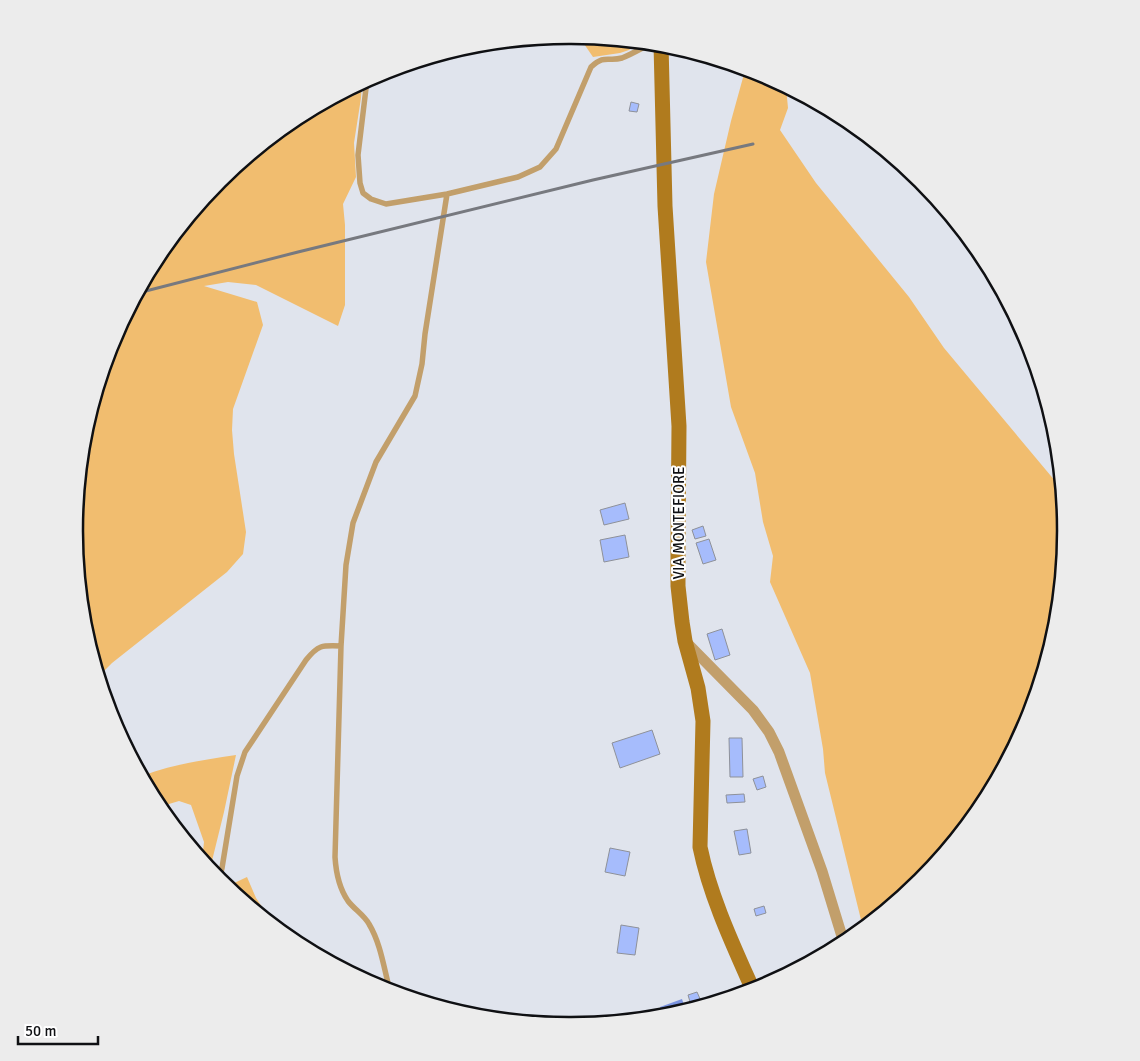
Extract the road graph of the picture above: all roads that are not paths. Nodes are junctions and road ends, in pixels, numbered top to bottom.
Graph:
1 (639, 49) edge
2 (661, 52) edge
3 (366, 89) edge
4 (447, 194) junction
5 (685, 641) junction
6 (341, 646) junction
7 (221, 870) edge
8 (841, 934) edge
9 (387, 981) edge
10 (750, 982) edge

1 - 4 lane
2 - 5 main road, VIA MONTEFIORE
3 - 4 lane
4 - 6 lane
5 - 8 street
5 - 10 main road, VIA MONTEFIORE
6 - 7 lane
6 - 9 lane

